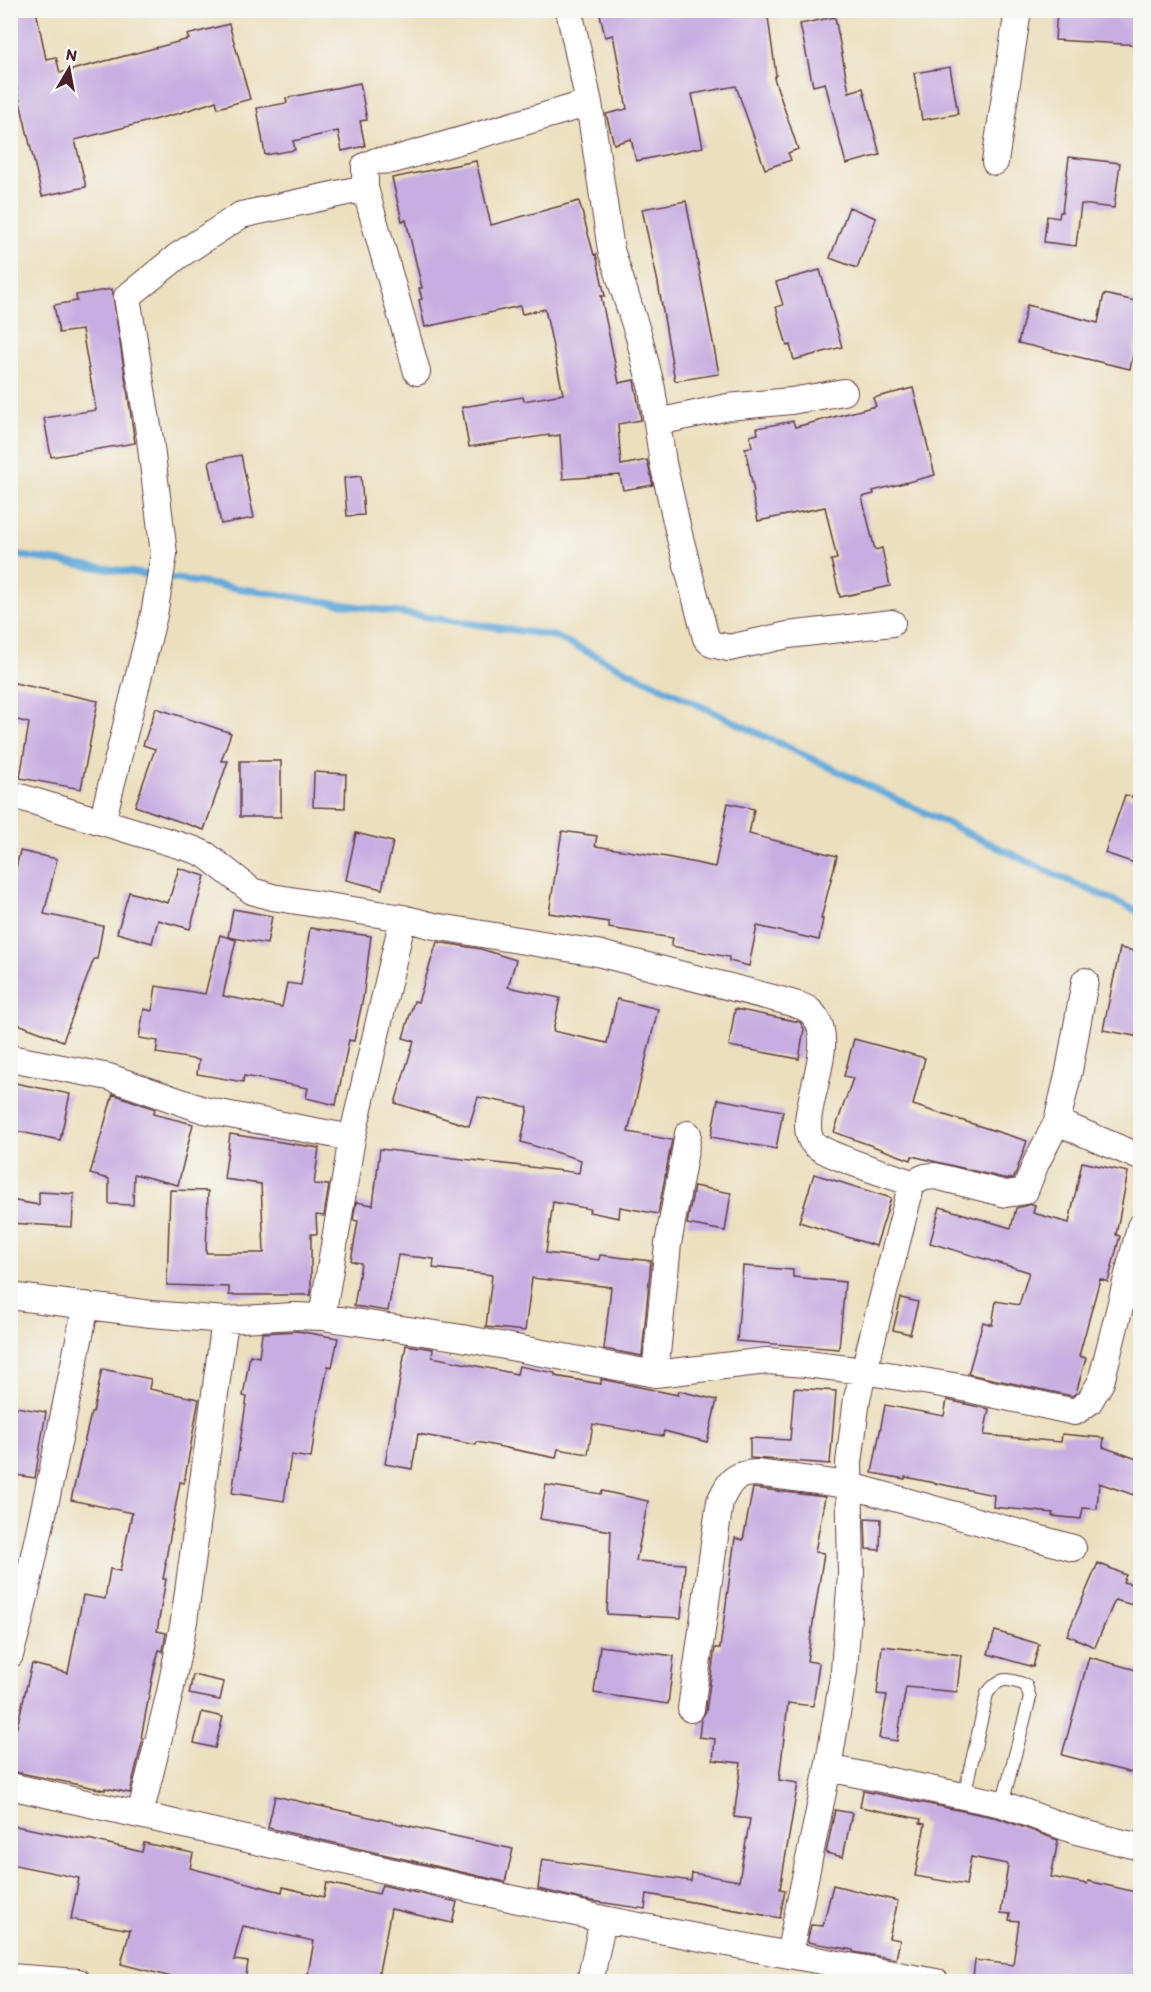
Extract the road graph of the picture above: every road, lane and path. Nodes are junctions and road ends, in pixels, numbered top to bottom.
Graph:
1 (569, 10) edge
2 (1018, 10) edge
3 (589, 103) junction
4 (995, 162) dead end
5 (365, 188) junction
6 (417, 372) dead end
7 (844, 392) dead end
8 (658, 422) junction
9 (892, 622) dead end
10 (12, 802) edge
11 (102, 822) junction
12 (403, 918) junction
13 (1085, 981) dead end
14 (10, 1058) edge
15 (1057, 1122) junction
16 (688, 1134) dead end
17 (352, 1138) junction
18 (1140, 1157) edge
19 (912, 1183) junction
20 (1140, 1227) edge
21 (10, 1296) edge
22 (86, 1305) junction
23 (322, 1317) junction
24 (225, 1320) junction
25 (864, 1371) junction
26 (655, 1374) junction
27 (848, 1485) junction
28 (1073, 1548) dead end
29 (10, 1655) edge
30 (691, 1709) dead end
31 (828, 1768) junction
32 (10, 1786) edge
33 (964, 1796) junction
34 (1002, 1804) junction
35 (140, 1815) junction
36 (1140, 1847) edge
37 (603, 1919) junction
38 (789, 1955) junction
39 (10, 1977) edge
40 (78, 1982) edge
41 (590, 1982) edge
42 (936, 1982) edge

1 - 3 street
2 - 4 street
3 - 5 street
3 - 8 street
5 - 6 street
5 - 11 street
7 - 8 street
8 - 9 street
10 - 11 street
11 - 12 street
12 - 17 street
12 - 19 street
13 - 15 street
14 - 17 street
15 - 18 street
15 - 19 street
16 - 26 street
17 - 23 street
19 - 25 street
20 - 25 street
21 - 22 street
22 - 24 street
22 - 29 street
23 - 24 street
23 - 26 street
24 - 35 street
25 - 26 street
25 - 27 street
27 - 28 street
27 - 30 street
27 - 31 street
31 - 33 street
31 - 38 street
32 - 35 street
33 - 34 street
33 - 34 lane
34 - 36 street
35 - 37 street
37 - 38 street
37 - 41 street
38 - 42 street
39 - 40 street

